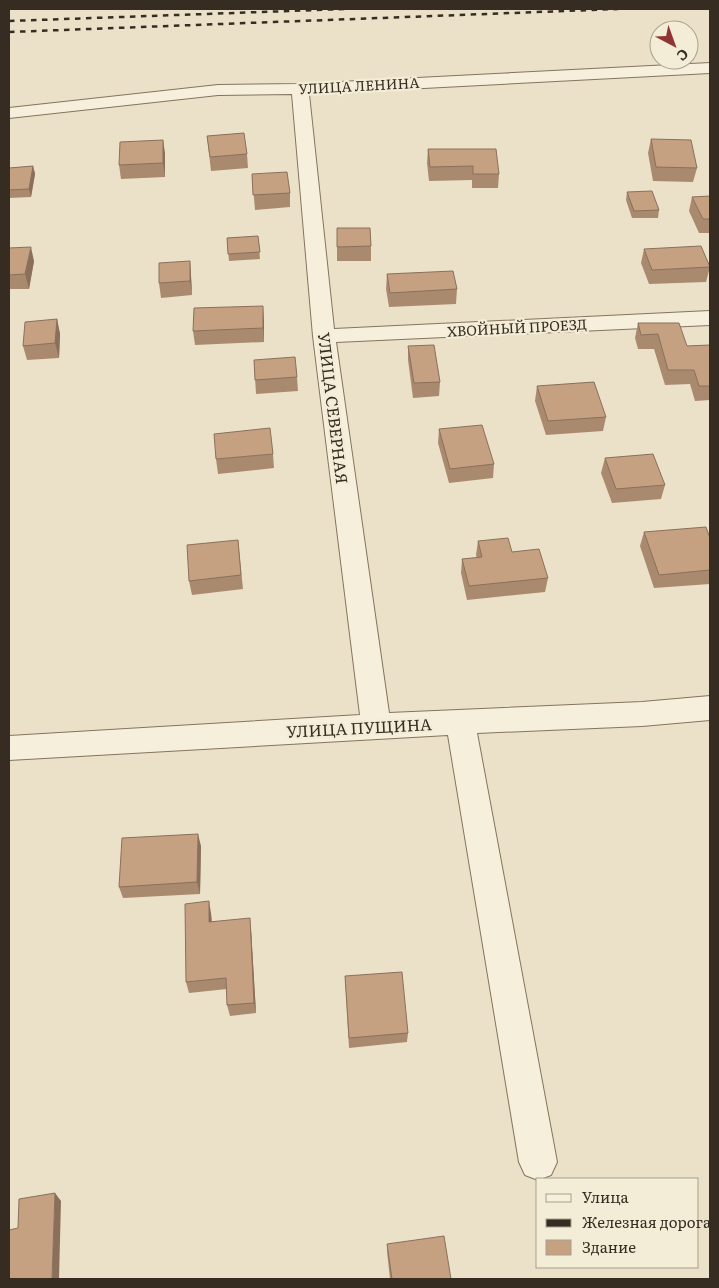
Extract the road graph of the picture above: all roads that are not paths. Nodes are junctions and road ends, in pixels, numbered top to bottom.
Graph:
1 (710, 68) edge
2 (300, 88) junction
3 (9, 113) edge
4 (710, 318) edge
5 (324, 336) junction
6 (710, 708) edge
7 (460, 722) junction
8 (376, 726) junction
9 (9, 748) edge
10 (538, 1162) dead end

1 - 2 street, УЛИЦА ЛЕНИНА
2 - 3 street, УЛИЦА ЛЕНИНА
2 - 5 street, УЛИЦА СЕВЕРНАЯ
4 - 5 street, ХВОЙНЫЙ ПРОЕЗД
5 - 8 street, УЛИЦА СЕВЕРНАЯ
6 - 7 street, УЛИЦА ПУЩИНА
7 - 8 street, УЛИЦА ПУЩИНА
7 - 10 street
8 - 9 street, УЛИЦА ПУЩИНА

